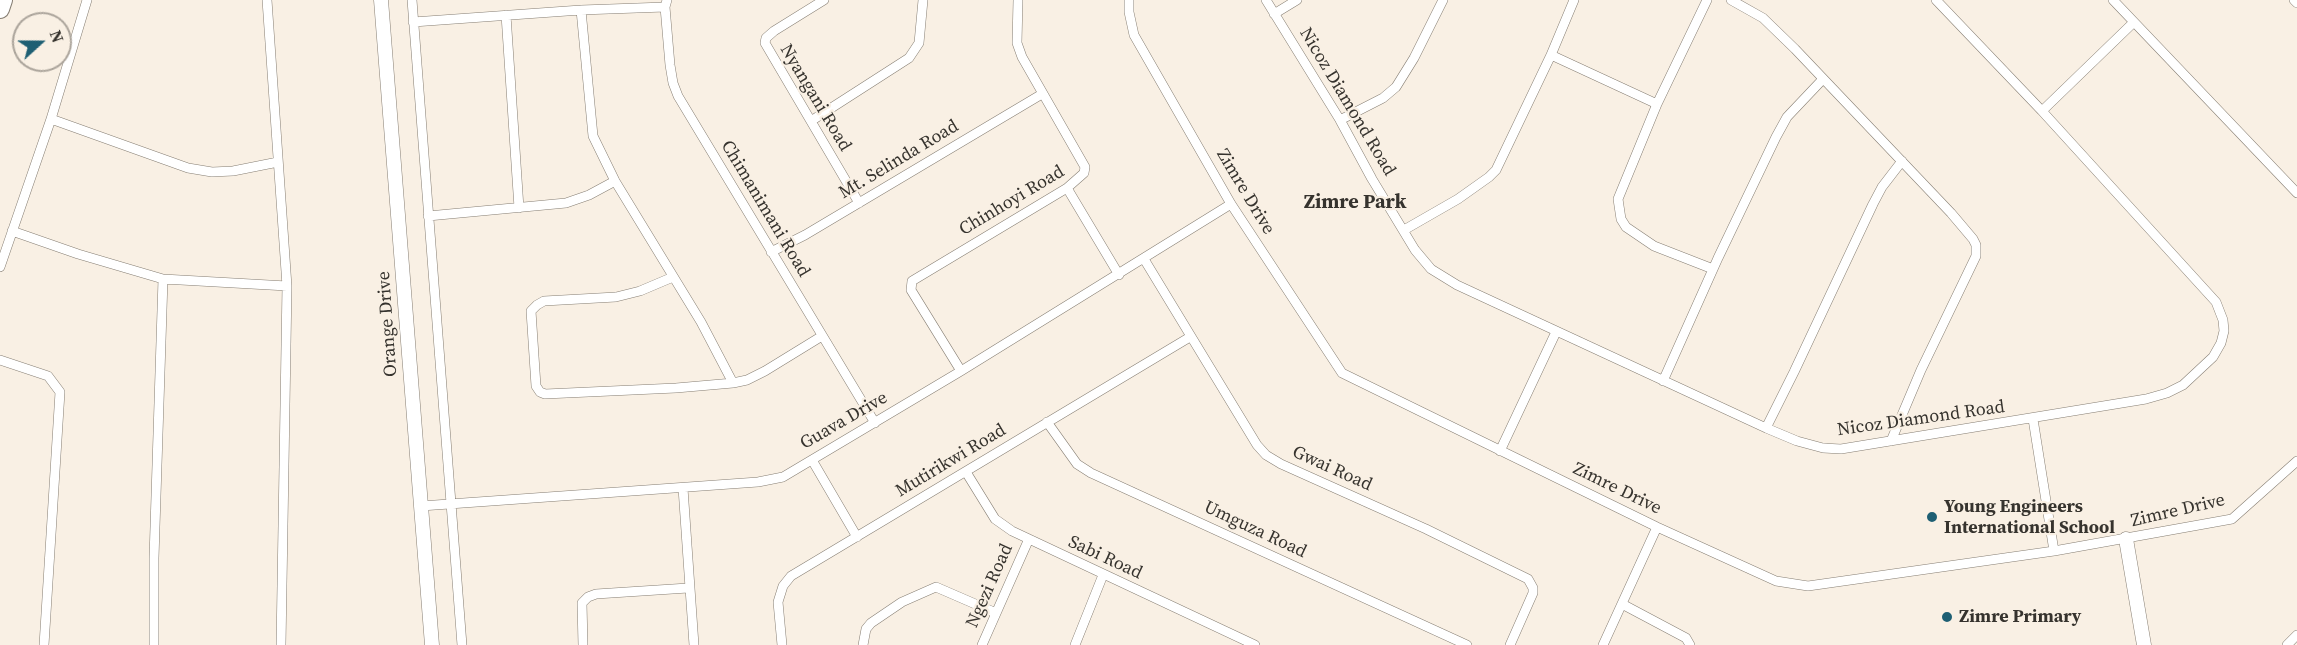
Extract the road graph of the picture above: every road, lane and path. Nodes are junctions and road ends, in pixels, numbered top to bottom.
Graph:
1 (3, 0) edge
2 (87, 0) edge
3 (267, 0) edge
4 (381, 0) edge
5 (412, 0) edge
6 (824, 0) edge
7 (923, 0) edge
8 (1018, 0) edge
9 (1129, 0) edge
10 (1266, 0) edge
11 (1297, 0) edge
12 (1443, 0) edge
13 (1574, 0) edge
14 (1707, 0) edge
15 (1731, 0) edge
16 (1936, 0) edge
17 (2114, 0) edge
18 (666, 4) edge
19 (0, 9) edge
20 (581, 10) junction
21 (1274, 14) junction
22 (506, 15) junction
23 (413, 22) junction
24 (2134, 22) junction
25 (1551, 55) junction
26 (1823, 79) junction
27 (1042, 94) junction
28 (1657, 104) junction
29 (2042, 111) junction
30 (51, 119) junction
31 (1340, 120) junction
32 (811, 121) junction
33 (1902, 161) junction
34 (278, 162) junction
35 (615, 181) junction
36 (1067, 188) junction
37 (2297, 193) edge
38 (859, 203) junction
39 (1231, 204) junction
40 (519, 208) junction
41 (428, 216) junction
42 (1404, 230) junction
43 (12, 231) junction
44 (771, 252) junction
45 (1144, 259) junction
46 (0, 267) edge
47 (1713, 269) junction
48 (1119, 275) junction
49 (672, 277) junction
50 (163, 279) junction
51 (287, 286) junction
52 (1556, 332) junction
53 (822, 336) junction
54 (1190, 337) junction
55 (0, 360) edge
56 (961, 371) junction
57 (1663, 381) junction
58 (733, 382) junction
59 (2033, 419) junction
60 (1047, 422) junction
61 (875, 423) junction
62 (1766, 428) junction
63 (1890, 441) junction
64 (1500, 451) junction
65 (812, 460) junction
66 (2297, 462) edge
67 (966, 472) junction
68 (683, 488) junction
69 (451, 504) junction
70 (421, 506) junction
71 (1658, 526) junction
72 (857, 537) junction
73 (2126, 539) junction
74 (1028, 541) junction
75 (2054, 551) junction
76 (1103, 575) junction
77 (688, 588) junction
78 (1622, 604) junction
79 (996, 613) junction
80 (2297, 635) edge
81 (1251, 644) edge
82 (44, 645) edge
83 (154, 645) edge
84 (281, 645) edge
85 (432, 645) edge
86 (462, 645) edge
87 (583, 645) edge
88 (694, 645) edge
89 (782, 645) edge
90 (863, 645) edge
91 (982, 645) edge
92 (1075, 645) edge
93 (1467, 645) edge
94 (1510, 645) edge
95 (1603, 645) edge
96 (1690, 645) edge
97 (2144, 645) edge
98 (2288, 645) edge

1 - 19 highway
2 - 30 street
3 - 34 street
4 - 70 street, Orange Drive
5 - 23 street
6 - 32 street, Nyangani Road
7 - 32 street
8 - 27 street, Chinhoyi Road
9 - 39 street, Zimre Drive
10 - 21 street, Nicoz Diamond Road
11 - 21 street
12 - 31 street
13 - 25 street
14 - 28 street
15 - 26 street
16 - 29 street, Nicoz Diamond Road
17 - 24 street
18 - 20 street
18 - 44 street, Chimanimani Road
20 - 22 street
20 - 35 street
21 - 31 street, Nicoz Diamond Road
22 - 23 street
22 - 40 street
23 - 41 street
24 - 29 street
24 - 37 street
25 - 28 street
25 - 42 street
26 - 33 street
26 - 47 street
27 - 36 street, Chinhoyi Road
27 - 38 street, Mt. Selinda Road
28 - 47 street
29 - 59 street, Nicoz Diamond Road
30 - 34 street
30 - 43 street
31 - 42 street, Nicoz Diamond Road
32 - 38 street, Nyangani Road
33 - 62 street
33 - 63 street
34 - 51 street
35 - 40 street
35 - 49 street
36 - 48 street
36 - 56 street, Chinhoyi Road
38 - 44 street, Mt. Selinda Road
39 - 45 street, Guava Drive
39 - 64 street, Zimre Drive
40 - 41 street
41 - 69 street
42 - 52 street, Nicoz Diamond Road
43 - 46 street
43 - 50 street
44 - 53 street, Chimanimani Road
45 - 48 street, Guava Drive
45 - 54 street, Gwai Road
47 - 57 street
48 - 56 street, Guava Drive
49 - 58 street
49 - 58 street
50 - 51 street
50 - 83 street
51 - 84 street
52 - 57 street, Nicoz Diamond Road
52 - 64 street
53 - 58 street
53 - 61 street, Chimanimani Road
54 - 60 street, Mutirikwi Road
54 - 94 street, Gwai Road
55 - 82 street
56 - 61 street, Guava Drive
57 - 62 street, Nicoz Diamond Road
59 - 63 street, Nicoz Diamond Road
59 - 75 street
60 - 67 street, Mutirikwi Road
60 - 93 street, Umguza Road
61 - 65 street, Guava Drive
62 - 63 street, Nicoz Diamond Road
64 - 71 street, Zimre Drive
65 - 68 street, Guava Drive
65 - 72 street
66 - 73 street, Zimre Drive
67 - 72 street, Mutirikwi Road
67 - 74 street, Sabi Road
68 - 69 street, Guava Drive
68 - 77 street
69 - 70 street, Guava Drive
69 - 86 street
70 - 85 street, Orange Drive
71 - 75 street, Zimre Drive
71 - 78 street
72 - 89 street, Mutirikwi Road
73 - 75 street, Zimre Drive
73 - 97 street
74 - 76 street, Sabi Road
74 - 79 street, Ngezi Road
76 - 81 street, Sabi Road
76 - 92 street
77 - 87 street
77 - 88 street
78 - 95 street
78 - 96 street
79 - 90 street
79 - 91 street, Ngezi Road
80 - 98 street

